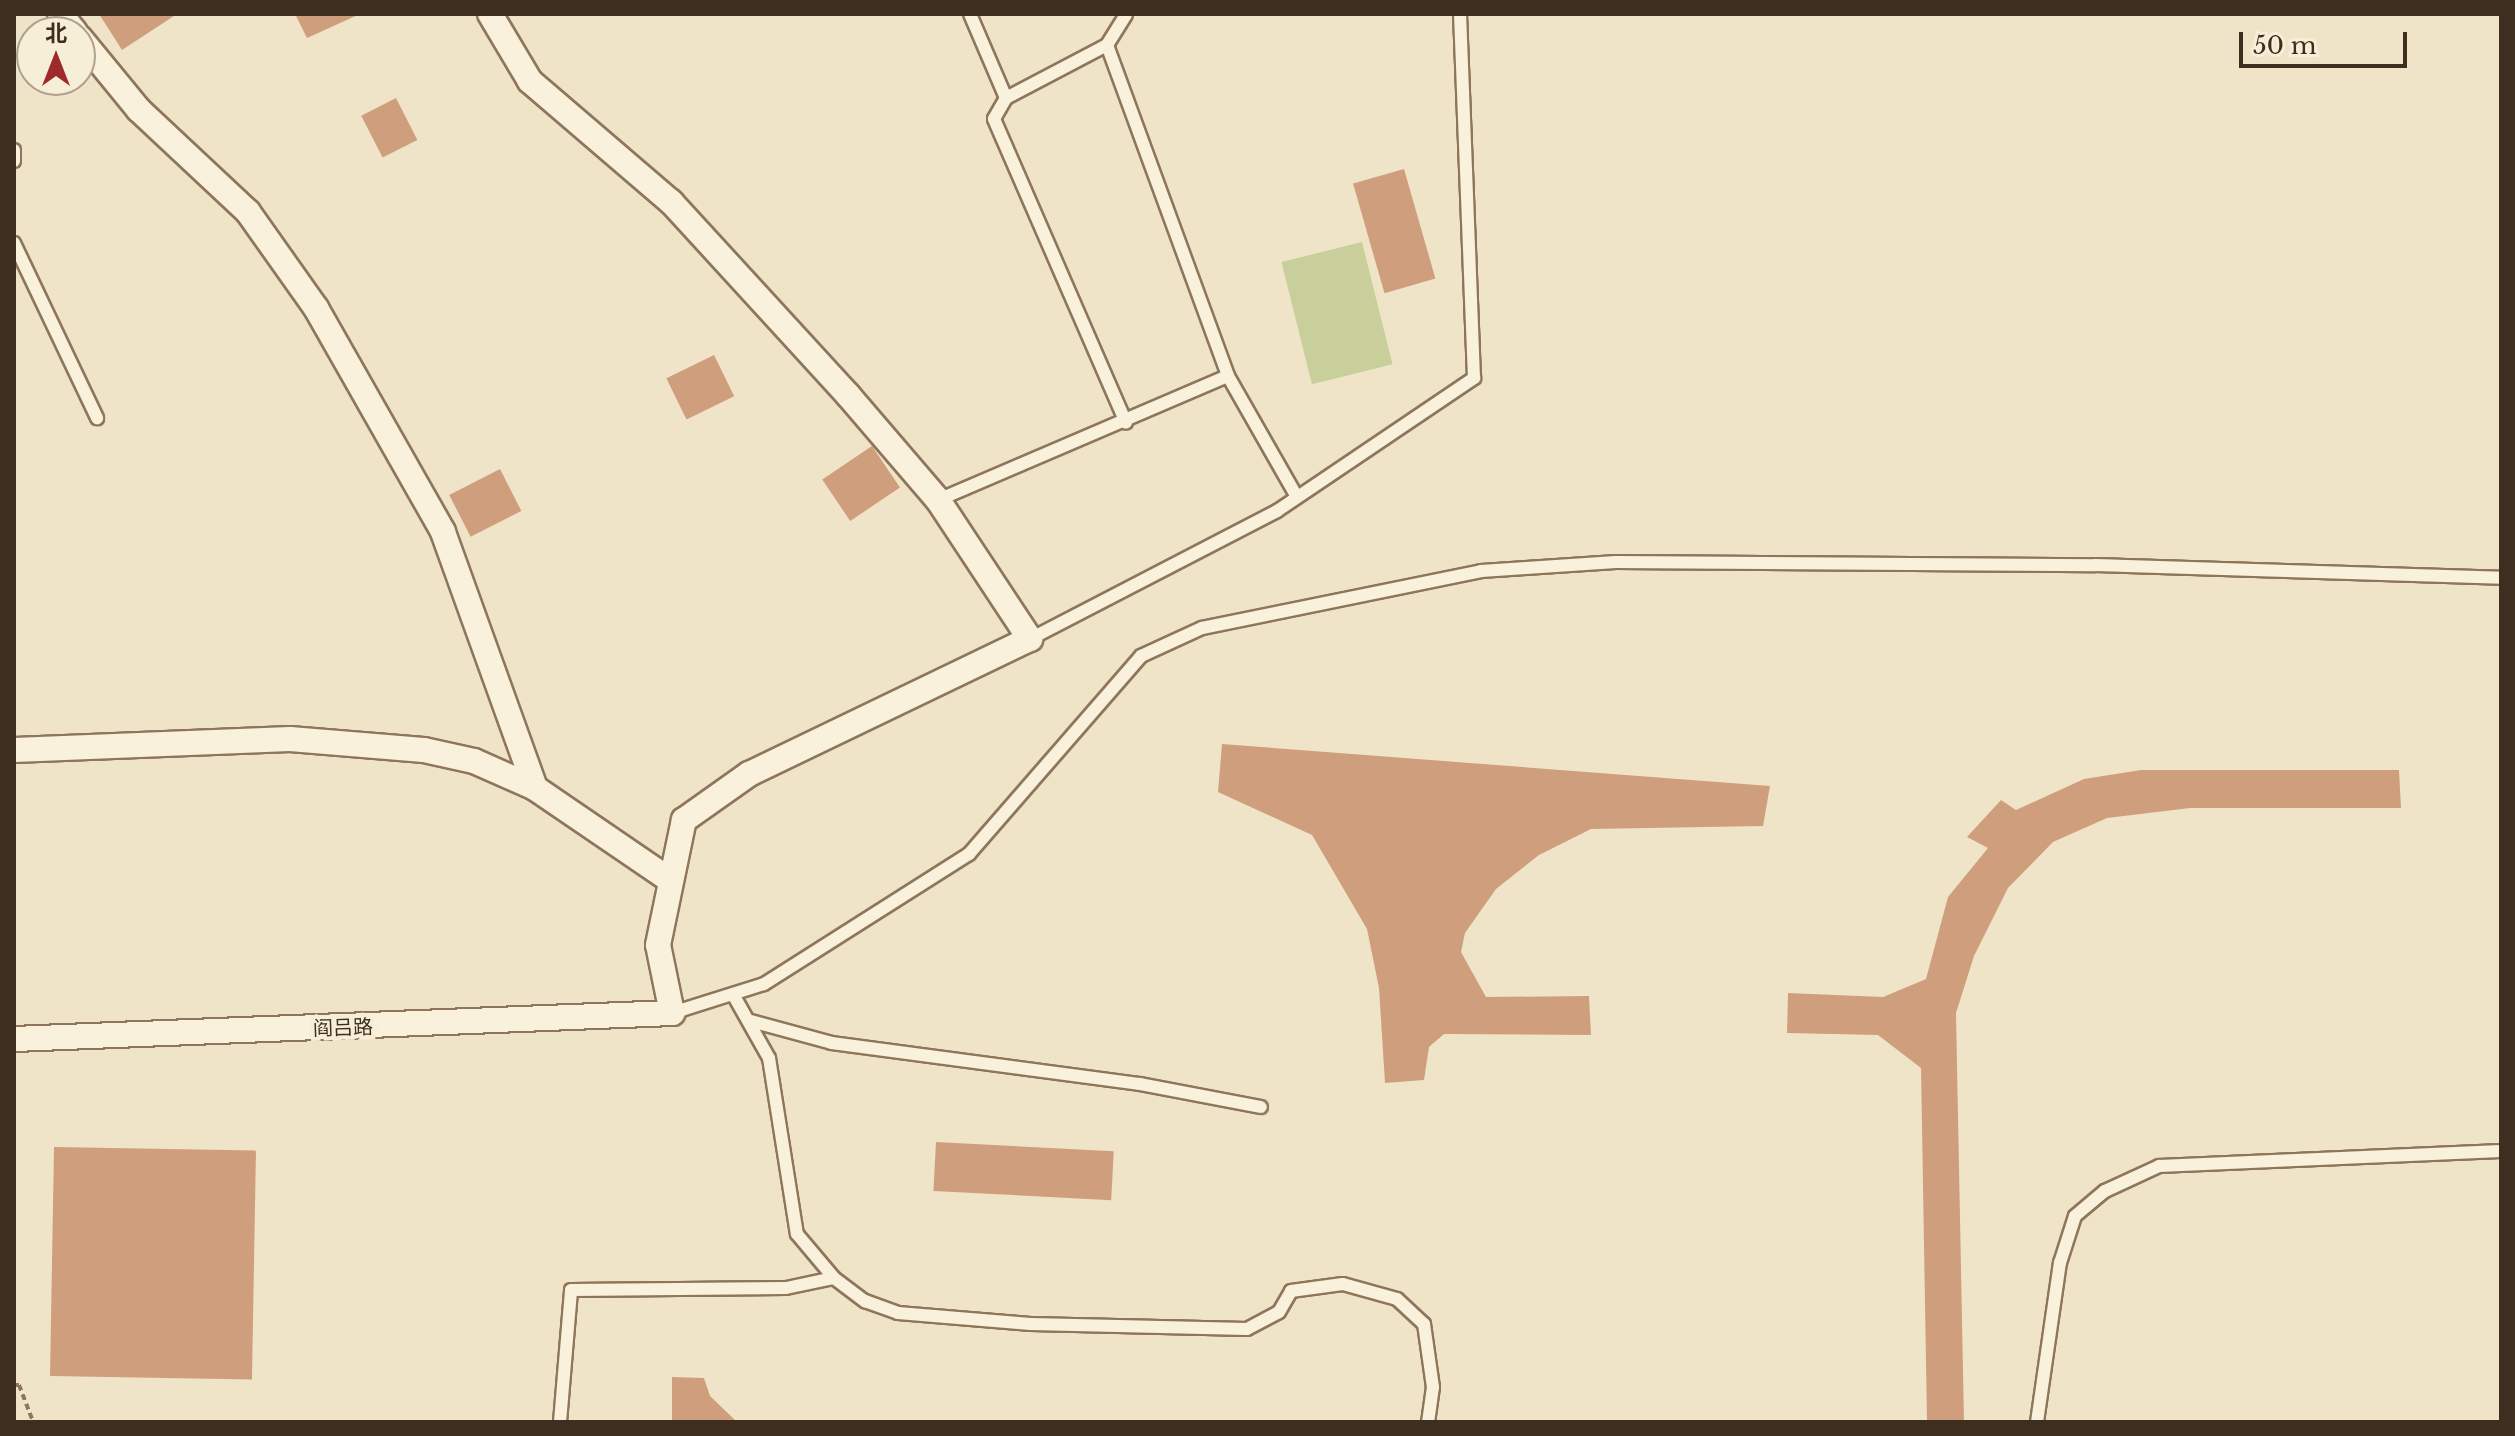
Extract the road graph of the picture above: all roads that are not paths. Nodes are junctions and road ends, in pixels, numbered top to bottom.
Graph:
1 (490, 14) edge
2 (970, 14) edge
3 (1126, 14) edge
4 (1460, 14) edge
5 (1107, 45) junction
6 (96, 58) edge
7 (1006, 98) junction
8 (14, 150) edge
9 (14, 161) edge
10 (14, 243) edge
11 (1228, 376) junction
12 (97, 418) dead end
13 (1126, 423) junction
14 (1297, 497) junction
15 (938, 500) junction
16 (2501, 578) edge
17 (1030, 639) junction
18 (14, 750) edge
19 (535, 788) junction
20 (668, 888) junction
21 (734, 996) junction
22 (672, 1013) junction
23 (751, 1021) junction
24 (14, 1039) edge
25 (1261, 1107) dead end
26 (2501, 1151) edge
27 (834, 1278) junction
28 (560, 1422) edge
29 (1428, 1422) edge
30 (2037, 1422) edge

1 - 15 street
2 - 7 lane
3 - 5 lane
4 - 14 lane
5 - 7 lane
5 - 11 lane
6 - 19 street
7 - 13 lane
8 - 9 lane
10 - 12 lane
11 - 13 lane
11 - 14 lane
13 - 15 lane
14 - 17 lane
15 - 17 street
16 - 21 lane
17 - 20 street
18 - 19 street
19 - 20 street
20 - 22 street
21 - 22 lane
21 - 23 lane
22 - 24 street, 阎吕路
23 - 25 lane
23 - 27 lane
26 - 30 lane
27 - 28 lane
27 - 29 lane

